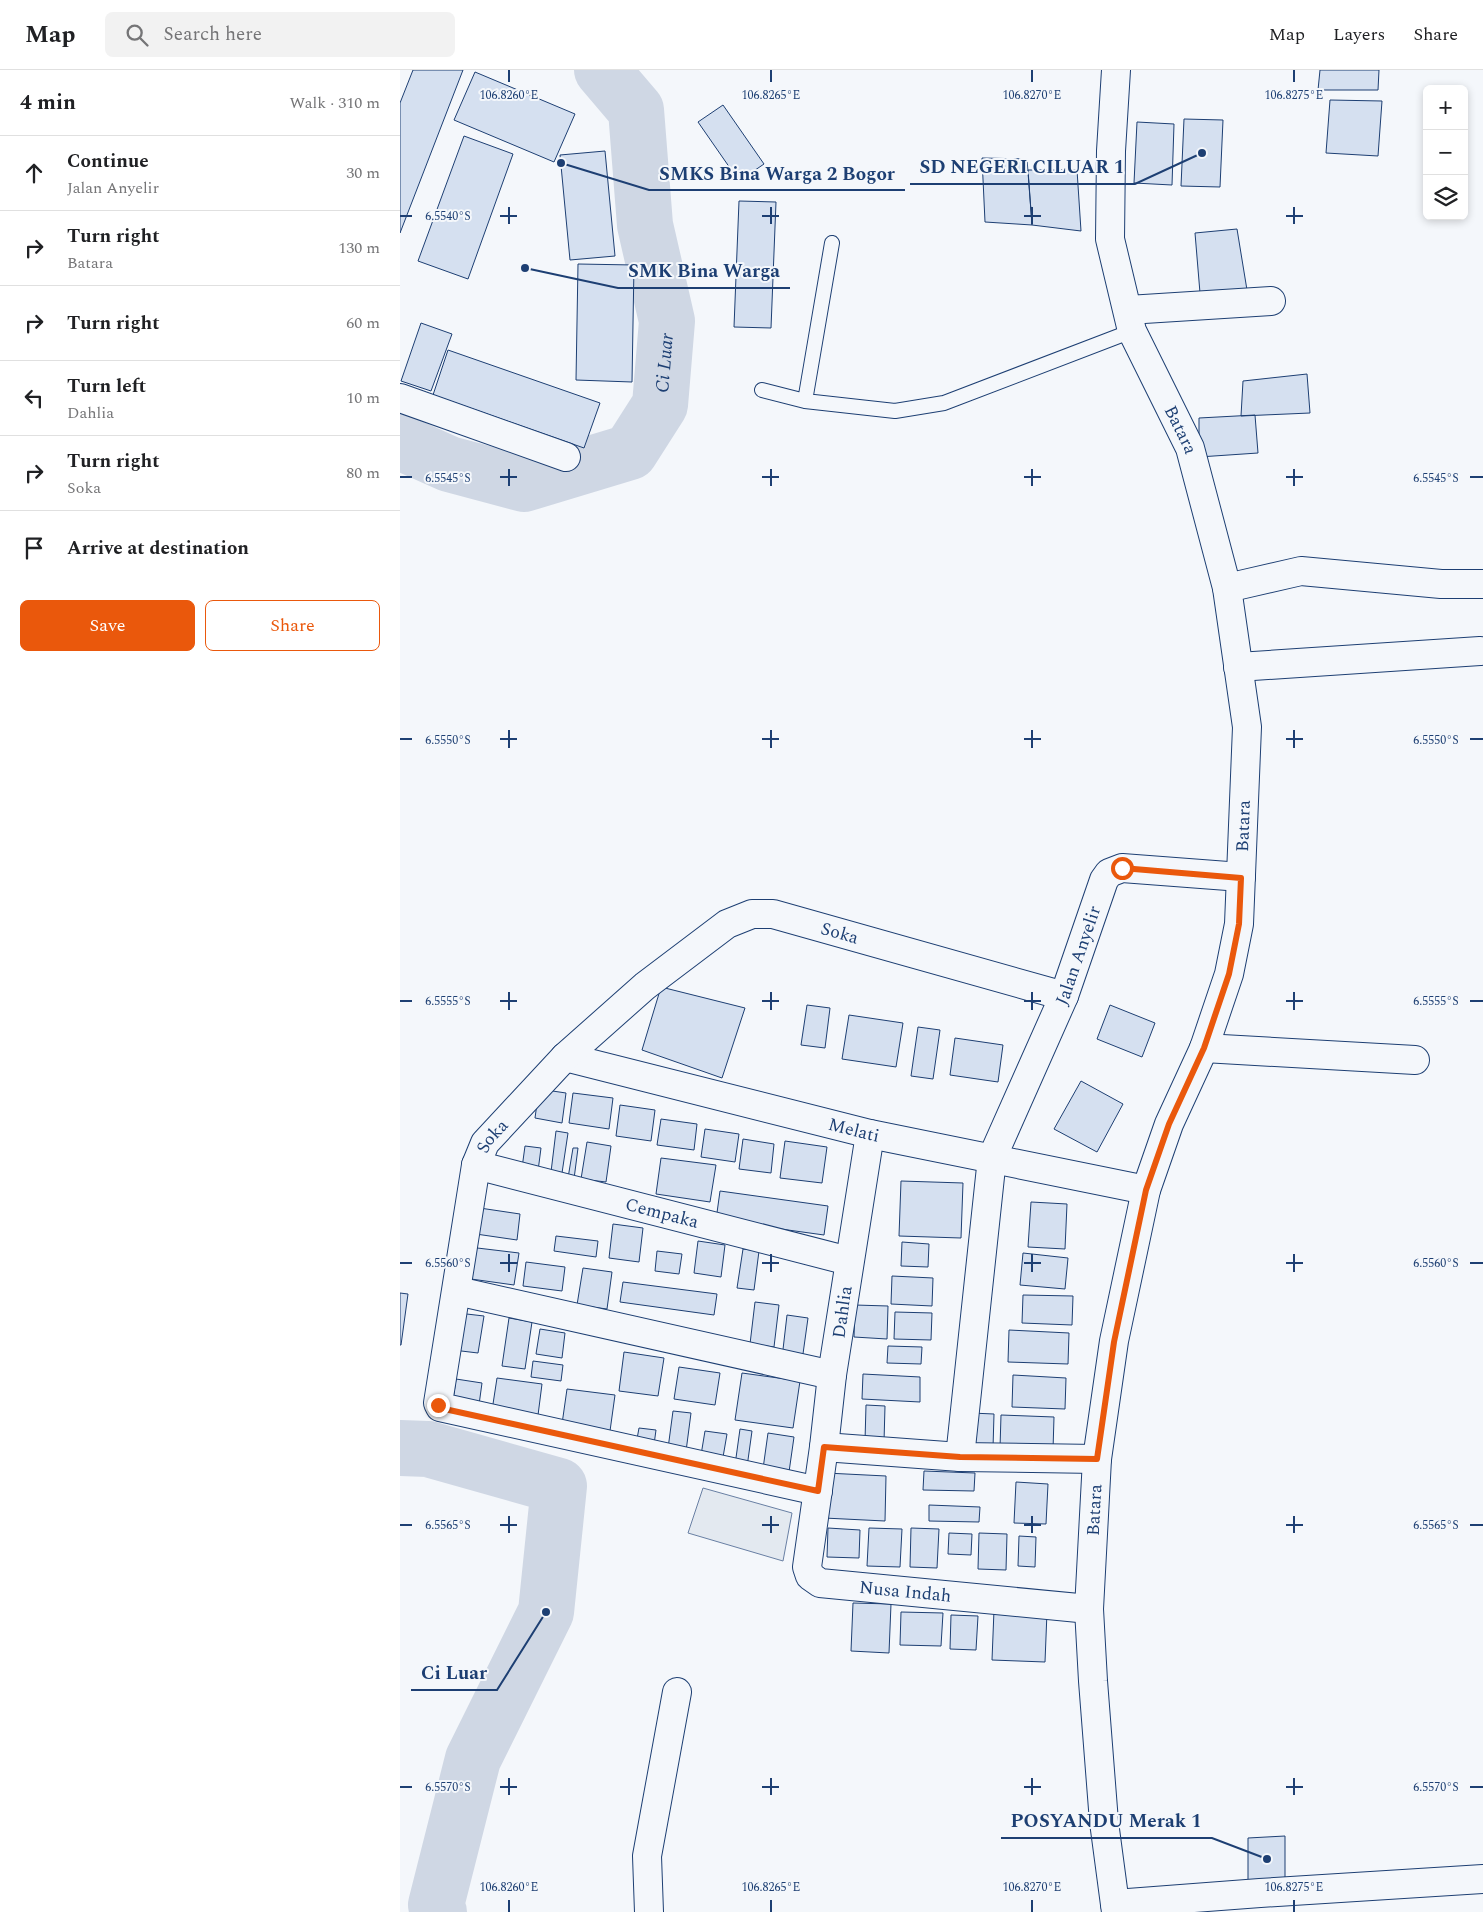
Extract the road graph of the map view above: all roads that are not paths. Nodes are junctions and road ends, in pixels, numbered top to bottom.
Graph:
1 (1116, 70) edge
2 (832, 243) dead end
3 (1271, 301) dead end
4 (1130, 320) junction
5 (762, 390) dead end
6 (400, 398) edge
7 (805, 401) junction
8 (566, 458) dead end
9 (1483, 584) edge
10 (1227, 588) junction
11 (1480, 651) dead end
12 (1238, 667) junction
13 (1241, 878) junction
14 (1064, 996) junction
15 (1204, 1048) junction
16 (565, 1057) junction
17 (1415, 1060) dead end
18 (870, 1134) junction
19 (992, 1158) junction
20 (476, 1165) junction
21 (1146, 1190) junction
22 (849, 1261) junction
23 (457, 1291) junction
24 (832, 1375) junction
25 (824, 1447) junction
26 (960, 1457) junction
27 (1097, 1459) junction
28 (818, 1491) junction
29 (1090, 1608) junction
30 (677, 1692) dead end
31 (1483, 1879) edge
32 (1261, 1902) edge
33 (1115, 1908) edge
34 (649, 1912) edge

1 - 4 street, Batara
2 - 7 lane
3 - 4 street
4 - 7 lane
4 - 10 street, Batara
5 - 7 lane
6 - 8 street
9 - 10 street
10 - 12 street, Batara
11 - 12 street
12 - 13 street, Batara
13 - 14 street, Jalan Anyelir
13 - 15 street, Batara
14 - 16 street, Soka
14 - 19 street, Jalan Anyelir
15 - 17 street
15 - 21 street, Batara
16 - 18 street, Melati
16 - 20 street, Soka
18 - 19 street, Melati
18 - 22 street, Dahlia
19 - 21 street, Melati
19 - 26 street, Jalan Anyelir
20 - 22 street, Cempaka
20 - 23 street, Soka
21 - 27 street, Batara
22 - 24 street, Dahlia
23 - 24 street
23 - 28 street, Soka
24 - 25 street, Dahlia
25 - 26 street
25 - 28 street, Dahlia
26 - 27 street
27 - 29 street, Batara
28 - 29 street, Nusa Indah
29 - 33 street, Batara
30 - 34 street
31 - 32 street
32 - 33 street

